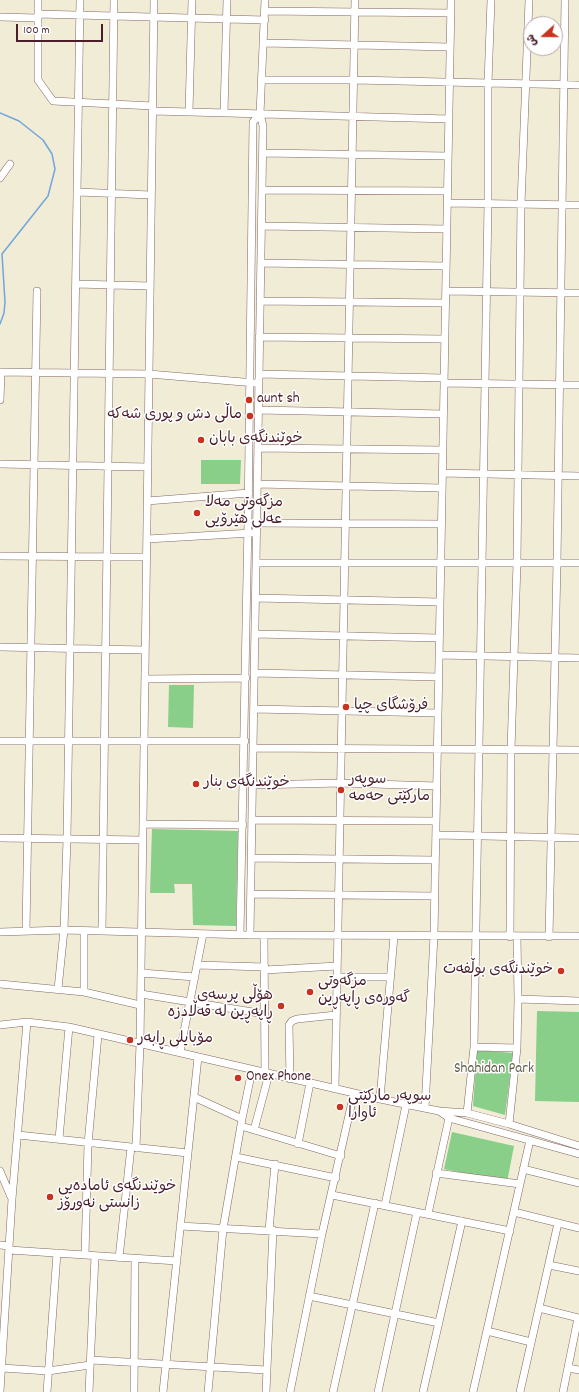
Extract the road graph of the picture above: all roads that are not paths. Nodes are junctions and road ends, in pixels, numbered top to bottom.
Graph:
1 (38, 0) edge
2 (80, 0) edge
3 (114, 0) edge
4 (154, 0) edge
5 (192, 0) edge
6 (227, 0) edge
7 (265, 0) edge
8 (355, 0) edge
9 (451, 0) edge
10 (491, 0) edge
11 (529, 0) edge
12 (565, 0) edge
13 (265, 11) junction
14 (355, 12) junction
15 (451, 13) junction
16 (79, 15) junction
17 (38, 16) junction
18 (114, 16) junction
19 (0, 17) edge
20 (154, 17) junction
21 (191, 18) junction
22 (226, 19) junction
23 (265, 20) junction
24 (264, 43) junction
25 (354, 45) junction
26 (450, 47) junction
27 (262, 80) junction
28 (354, 80) junction
29 (449, 82) junction
30 (488, 83) junction
31 (526, 84) junction
32 (563, 84) junction
33 (579, 85) edge
34 (78, 103) junction
35 (113, 104) junction
36 (152, 108) junction
37 (189, 112) junction
38 (224, 113) junction
39 (260, 114) junction
40 (353, 117) junction
41 (449, 119) junction
42 (263, 153) junction
43 (352, 154) junction
44 (448, 156) junction
45 (10, 164) dead end
46 (0, 178) edge
47 (262, 190) junction
48 (351, 191) junction
49 (448, 191) junction
50 (77, 192) junction
51 (112, 194) junction
52 (151, 195) junction
53 (448, 203) junction
54 (488, 203) junction
55 (521, 204) junction
56 (562, 204) junction
57 (579, 205) edge
58 (262, 226) junction
59 (351, 227) junction
60 (447, 229) junction
61 (260, 263) junction
62 (350, 264) junction
63 (446, 266) junction
64 (76, 284) junction
65 (111, 285) junction
66 (150, 286) junction
67 (37, 291) dead end
68 (446, 291) junction
69 (486, 292) junction
70 (520, 292) junction
71 (561, 293) junction
72 (579, 293) edge
73 (260, 301) junction
74 (349, 302) junction
75 (446, 303) junction
76 (259, 336) junction
77 (349, 338) junction
78 (445, 339) junction
79 (36, 372) junction
80 (74, 372) junction
81 (110, 374) junction
82 (149, 374) junction
83 (259, 374) junction
84 (348, 377) junction
85 (444, 380) junction
86 (250, 382) junction
87 (259, 383) junction
88 (484, 383) junction
89 (519, 384) junction
90 (559, 384) junction
91 (579, 385) edge
92 (0, 400) edge
93 (259, 410) junction
94 (347, 412) junction
95 (443, 414) junction
96 (258, 448) junction
97 (347, 449) junction
98 (443, 450) junction
99 (0, 464) edge
100 (35, 464) junction
101 (72, 465) junction
102 (108, 466) junction
103 (148, 467) junction
104 (442, 473) junction
105 (483, 474) junction
106 (518, 474) junction
107 (557, 475) junction
108 (579, 476) edge
109 (257, 484) junction
110 (346, 486) junction
111 (442, 488) junction
112 (249, 493) junction
113 (147, 501) junction
114 (256, 522) junction
115 (248, 523) junction
116 (345, 523) junction
117 (441, 524) junction
118 (248, 533) junction
119 (256, 533) junction
120 (147, 538) junction
121 (0, 556) edge
122 (33, 556) junction
123 (71, 557) junction
124 (107, 557) junction
125 (146, 557) junction
126 (256, 563) junction
127 (345, 563) junction
128 (441, 563) junction
129 (481, 563) junction
130 (517, 563) junction
131 (557, 563) junction
132 (579, 563) edge
133 (247, 580) junction
134 (256, 580) junction
135 (255, 598) junction
136 (344, 601) junction
137 (440, 602) junction
138 (255, 634) junction
139 (343, 636) junction
140 (439, 638) junction
141 (0, 647) edge
142 (31, 648) junction
143 (69, 648) junction
144 (106, 649) junction
145 (145, 650) junction
146 (439, 654) junction
147 (480, 655) junction
148 (514, 656) junction
149 (554, 657) junction
150 (579, 658) edge
151 (254, 673) junction
152 (343, 676) junction
153 (438, 677) junction
154 (246, 678) junction
155 (145, 679) junction
156 (254, 709) junction
157 (342, 711) junction
158 (438, 713) junction
159 (0, 741) edge
160 (68, 741) junction
161 (105, 741) junction
162 (244, 741) junction
163 (31, 742) junction
164 (144, 742) junction
165 (253, 748) junction
166 (341, 748) junction
167 (437, 749) junction
168 (478, 749) junction
169 (510, 750) junction
170 (552, 750) junction
171 (579, 750) edge
172 (341, 783) junction
173 (252, 785) junction
174 (436, 786) junction
175 (252, 820) junction
176 (340, 821) junction
177 (436, 821) junction
178 (143, 824) junction
179 (243, 825) junction
180 (436, 835) junction
181 (476, 836) junction
182 (510, 837) junction
183 (0, 838) edge
184 (29, 838) junction
185 (67, 838) junction
186 (551, 838) junction
187 (579, 838) edge
188 (103, 839) junction
189 (143, 840) junction
190 (251, 858) junction
191 (339, 859) junction
192 (435, 860) junction
193 (251, 894) junction
194 (338, 895) junction
195 (434, 896) junction
196 (64, 930) junction
197 (26, 931) junction
198 (84, 931) junction
199 (102, 931) junction
200 (0, 932) edge
201 (141, 933) junction
202 (203, 934) junction
203 (240, 934) junction
204 (338, 934) junction
205 (250, 935) junction
206 (264, 935) junction
207 (394, 936) junction
208 (434, 936) junction
209 (475, 936) junction
210 (579, 936) edge
211 (514, 937) junction
212 (549, 937) junction
213 (197, 965) junction
214 (337, 966) junction
215 (265, 968) junction
216 (141, 973) junction
217 (195, 977) junction
218 (337, 977) junction
219 (390, 977) junction
220 (0, 984) edge
221 (58, 990) junction
222 (84, 992) junction
223 (141, 994) junction
224 (518, 999) junction
225 (579, 1001) edge
226 (190, 1002) junction
227 (140, 1005) junction
228 (265, 1014) junction
229 (336, 1015) junction
230 (27, 1022) junction
231 (0, 1024) edge
232 (69, 1027) junction
233 (98, 1035) junction
234 (140, 1044) junction
235 (474, 1047) junction
236 (517, 1048) junction
237 (180, 1052) junction
238 (198, 1057) junction
239 (252, 1070) junction
240 (267, 1073) junction
241 (290, 1079) junction
242 (310, 1083) junction
243 (335, 1089) junction
244 (354, 1093) junction
245 (194, 1097) junction
246 (380, 1099) junction
247 (406, 1105) junction
248 (425, 1108) junction
249 (439, 1111) junction
250 (467, 1113) junction
251 (449, 1118) junction
252 (241, 1122) junction
253 (509, 1124) junction
254 (254, 1130) junction
255 (18, 1135) junction
256 (59, 1139) junction
257 (530, 1140) junction
258 (88, 1144) junction
259 (298, 1144) junction
260 (579, 1146) edge
261 (133, 1147) junction
262 (188, 1153) junction
263 (579, 1154) edge
264 (341, 1156) junction
265 (236, 1157) junction
266 (275, 1164) junction
267 (523, 1169) junction
268 (0, 1171) edge
269 (436, 1173) junction
270 (336, 1178) junction
271 (579, 1183) edge
272 (520, 1184) junction
273 (332, 1195) junction
274 (12, 1199) junction
275 (375, 1203) junction
276 (385, 1205) junction
277 (417, 1212) junction
278 (514, 1212) junction
279 (428, 1214) junction
280 (462, 1221) junction
281 (558, 1223) junction
282 (180, 1226) junction
283 (223, 1228) junction
284 (579, 1228) edge
285 (271, 1230) junction
286 (510, 1231) junction
287 (322, 1234) junction
288 (0, 1245) edge
289 (9, 1248) junction
290 (57, 1254) junction
291 (85, 1255) junction
292 (95, 1256) junction
293 (119, 1258) junction
294 (135, 1259) junction
295 (177, 1262) junction
296 (549, 1265) junction
297 (579, 1271) edge
298 (309, 1296) junction
299 (351, 1305) junction
300 (539, 1308) junction
301 (395, 1314) junction
302 (579, 1318) edge
303 (439, 1323) junction
304 (487, 1331) junction
305 (531, 1342) junction
306 (90, 1362) junction
307 (134, 1362) junction
308 (166, 1364) junction
309 (210, 1367) junction
310 (2, 1368) junction
311 (568, 1368) junction
312 (266, 1370) junction
313 (579, 1370) edge
314 (48, 1371) junction
315 (0, 1380) edge
316 (0, 1392) edge
317 (47, 1392) edge
318 (89, 1392) edge
319 (134, 1392) edge
320 (163, 1392) edge
321 (208, 1392) edge
322 (266, 1392) edge
323 (290, 1392) edge
324 (333, 1392) edge
325 (378, 1392) edge
326 (423, 1392) edge
327 (473, 1392) edge
328 (520, 1392) edge
329 (564, 1392) edge

1 - 17 street
2 - 16 street
3 - 18 street
4 - 20 street
5 - 21 street
6 - 22 street
7 - 13 street
8 - 14 street
9 - 15 street
10 - 30 street
11 - 31 street
12 - 32 street
13 - 14 street
13 - 23 street
14 - 15 street
14 - 25 street
15 - 26 street
16 - 17 street
16 - 18 street
16 - 34 street
17 - 19 street
17 - 34 street
18 - 20 street
18 - 35 street
20 - 21 street
20 - 36 street
21 - 22 street
21 - 37 street
22 - 23 street
22 - 38 street
23 - 24 street
24 - 25 street
24 - 27 street
25 - 26 street
25 - 28 street
26 - 29 street
27 - 28 street
27 - 39 street
28 - 29 street
28 - 40 street
29 - 30 street
29 - 41 street
30 - 31 street
30 - 54 street
31 - 32 street
31 - 55 street
32 - 33 street
32 - 56 street
34 - 35 street
34 - 50 street
35 - 36 street
35 - 51 street
36 - 37 street
36 - 52 street
37 - 38 street
38 - 39 street
39 - 40 street
39 - 42 street
39 - 86 street
40 - 41 street
40 - 43 street
41 - 44 street
42 - 43 street
42 - 47 street
43 - 44 street
43 - 48 street
44 - 49 street
45 - 46 street
47 - 48 street
47 - 58 street
48 - 49 street
48 - 59 street
49 - 53 street
50 - 51 street
50 - 64 street
51 - 52 street
51 - 65 street
52 - 66 street
53 - 54 street
53 - 60 street
54 - 55 street
54 - 69 street
55 - 56 street
55 - 70 street
56 - 57 street
56 - 71 street
58 - 59 street
58 - 61 street
59 - 60 street
59 - 62 street
60 - 63 street
61 - 62 street
61 - 73 street
62 - 63 street
62 - 74 street
63 - 68 street
64 - 65 street
64 - 80 street
65 - 66 street
65 - 81 street
66 - 82 street
67 - 79 street
68 - 69 street
68 - 75 street
69 - 70 street
69 - 88 street
70 - 71 street
70 - 89 street
71 - 72 street
71 - 90 street
73 - 74 street
73 - 76 street
74 - 75 street
74 - 77 street
75 - 78 street
76 - 77 street
76 - 83 street
77 - 78 street
77 - 84 street
78 - 85 street
79 - 80 street
79 - 92 street
79 - 100 street
80 - 81 street
80 - 101 street
81 - 82 street
81 - 102 street
82 - 86 street
82 - 103 street
83 - 84 street
83 - 87 street
84 - 85 street
84 - 94 street
85 - 88 street
85 - 95 street
86 - 87 street
86 - 112 street
87 - 93 street
88 - 89 street
88 - 105 street
89 - 90 street
89 - 106 street
90 - 91 street
90 - 107 street
93 - 94 street
93 - 96 street
94 - 95 street
94 - 97 street
95 - 98 street
96 - 97 street
96 - 109 street
97 - 98 street
97 - 110 street
98 - 104 street
99 - 100 street
100 - 101 street
100 - 122 street
101 - 102 street
101 - 123 street
102 - 103 street
102 - 124 street
103 - 113 street
104 - 105 street
104 - 111 street
105 - 106 street
105 - 129 street
106 - 107 street
106 - 130 street
107 - 108 street
107 - 131 street
109 - 110 street
109 - 114 street
110 - 111 street
110 - 116 street
111 - 117 street
112 - 113 street
112 - 115 street
113 - 120 street
114 - 115 street
114 - 116 street
114 - 119 street
115 - 118 street
116 - 117 street
116 - 127 street
117 - 128 street
118 - 119 street
118 - 120 street
118 - 133 street
119 - 126 street
120 - 125 street
121 - 122 street
122 - 123 street
122 - 142 street
123 - 124 street
123 - 143 street
124 - 125 street
124 - 144 street
125 - 145 street
126 - 127 street
126 - 134 street
127 - 128 street
127 - 136 street
128 - 129 street
128 - 137 street
129 - 130 street
129 - 147 street
130 - 131 street
130 - 148 street
131 - 132 street
131 - 149 street
133 - 134 street
133 - 154 street
134 - 135 street
135 - 136 street
135 - 138 street
136 - 137 street
136 - 139 street
137 - 140 street
138 - 139 street
138 - 151 street
139 - 140 street
139 - 152 street
140 - 146 street
141 - 142 street
142 - 143 street
142 - 163 street
143 - 144 street
143 - 160 street
144 - 145 street
144 - 161 street
145 - 155 street
146 - 147 street
146 - 153 street
147 - 148 street
147 - 168 street
148 - 149 street
148 - 169 street
149 - 150 street
149 - 170 street
151 - 152 street
151 - 156 street
152 - 153 street
152 - 157 street
153 - 158 street
154 - 155 street
154 - 162 street
155 - 164 street
156 - 157 street
156 - 165 street
157 - 158 street
157 - 166 street
158 - 167 street
159 - 163 street
160 - 161 street
160 - 163 street
160 - 185 street
161 - 164 street
161 - 188 street
162 - 164 street
162 - 179 street
163 - 184 street
164 - 178 street
165 - 166 street
165 - 173 street
166 - 167 street
166 - 172 street
167 - 168 street
167 - 174 street
168 - 169 street
168 - 181 street
169 - 170 street
169 - 182 street
170 - 171 street
170 - 186 street
172 - 173 street
172 - 174 street
172 - 176 street
173 - 175 street
174 - 177 street
175 - 176 street
175 - 190 street
176 - 177 street
176 - 191 street
177 - 180 street
178 - 179 street
178 - 189 street
179 - 203 street
180 - 181 street
180 - 192 street
181 - 182 street
181 - 209 street
182 - 186 street
182 - 211 street
183 - 184 street
184 - 185 street
184 - 197 street
185 - 188 street
185 - 196 street
186 - 187 street
186 - 212 street
188 - 189 street
188 - 199 street
189 - 201 street
190 - 191 street
190 - 193 street
191 - 192 street
191 - 194 street
192 - 195 street
193 - 194 street
193 - 205 street
194 - 195 street
194 - 204 street
195 - 208 street
196 - 197 street
196 - 198 street
196 - 221 street
197 - 200 street
198 - 199 street
198 - 222 street
199 - 201 street
201 - 202 street
201 - 216 street
202 - 203 street
202 - 213 street
203 - 205 street
204 - 206 street
204 - 207 street
204 - 214 street
205 - 206 street
206 - 215 street
207 - 208 street
207 - 219 street
208 - 209 street
208 - 248 street
209 - 211 street
209 - 235 street
210 - 212 street
211 - 212 street
211 - 224 street
213 - 215 street
213 - 217 street
214 - 215 street
214 - 218 street
215 - 228 street
216 - 217 street
216 - 223 street
217 - 226 street
218 - 219 street
218 - 229 street
219 - 246 street
220 - 221 street
221 - 222 street
222 - 227 street
223 - 226 street
223 - 227 street
224 - 225 street
224 - 236 street
226 - 228 street
226 - 237 street
227 - 234 street
228 - 240 street
229 - 241 street
229 - 243 street
230 - 231 street
230 - 232 street
230 - 255 street
232 - 233 street
232 - 256 street
233 - 234 street
233 - 258 street
234 - 237 street
234 - 261 street
235 - 236 street
235 - 250 street
236 - 253 street
237 - 238 street
238 - 239 street
238 - 245 street
239 - 240 street
239 - 252 street
240 - 241 street
240 - 254 street
241 - 242 street
242 - 243 street
242 - 259 street
243 - 244 street
244 - 246 street
244 - 264 street
245 - 252 street
245 - 262 street
246 - 247 street
247 - 248 street
247 - 276 street
248 - 249 street
249 - 250 street
249 - 251 street
250 - 253 street
251 - 257 street
251 - 269 street
252 - 254 street
252 - 265 street
253 - 260 street
254 - 259 street
255 - 256 street
255 - 274 street
256 - 258 street
257 - 263 street
257 - 267 street
258 - 261 street
258 - 291 street
259 - 264 street
261 - 262 street
261 - 293 street
262 - 282 street
264 - 270 street
265 - 266 street
265 - 283 street
266 - 270 street
266 - 285 street
267 - 271 street
267 - 272 street
268 - 274 street
269 - 272 street
269 - 279 street
270 - 273 street
272 - 278 street
273 - 275 street
273 - 287 street
274 - 289 street
275 - 276 street
275 - 299 street
276 - 277 street
277 - 279 street
277 - 301 street
278 - 281 street
278 - 286 street
279 - 280 street
280 - 286 street
280 - 303 street
281 - 284 street
281 - 296 street
282 - 283 street
282 - 295 street
283 - 285 street
283 - 309 street
285 - 287 street
285 - 312 street
286 - 304 street
287 - 298 street
288 - 289 street
289 - 290 street
289 - 310 street
290 - 291 street
290 - 314 street
291 - 292 street
292 - 293 street
292 - 306 street
293 - 294 street
294 - 295 street
294 - 307 street
295 - 308 street
296 - 297 street
296 - 300 street
298 - 299 street
298 - 323 street
299 - 301 street
299 - 324 street
300 - 302 street
300 - 305 street
301 - 303 street
301 - 325 street
302 - 311 street
303 - 326 street
304 - 305 street
304 - 327 street
305 - 328 street
306 - 307 street
306 - 314 street
306 - 318 street
307 - 308 street
307 - 319 street
308 - 309 street
308 - 320 street
309 - 312 street
309 - 321 street
310 - 314 street
310 - 315 street
311 - 313 street
311 - 329 street
312 - 322 street
314 - 317 street
315 - 316 street

